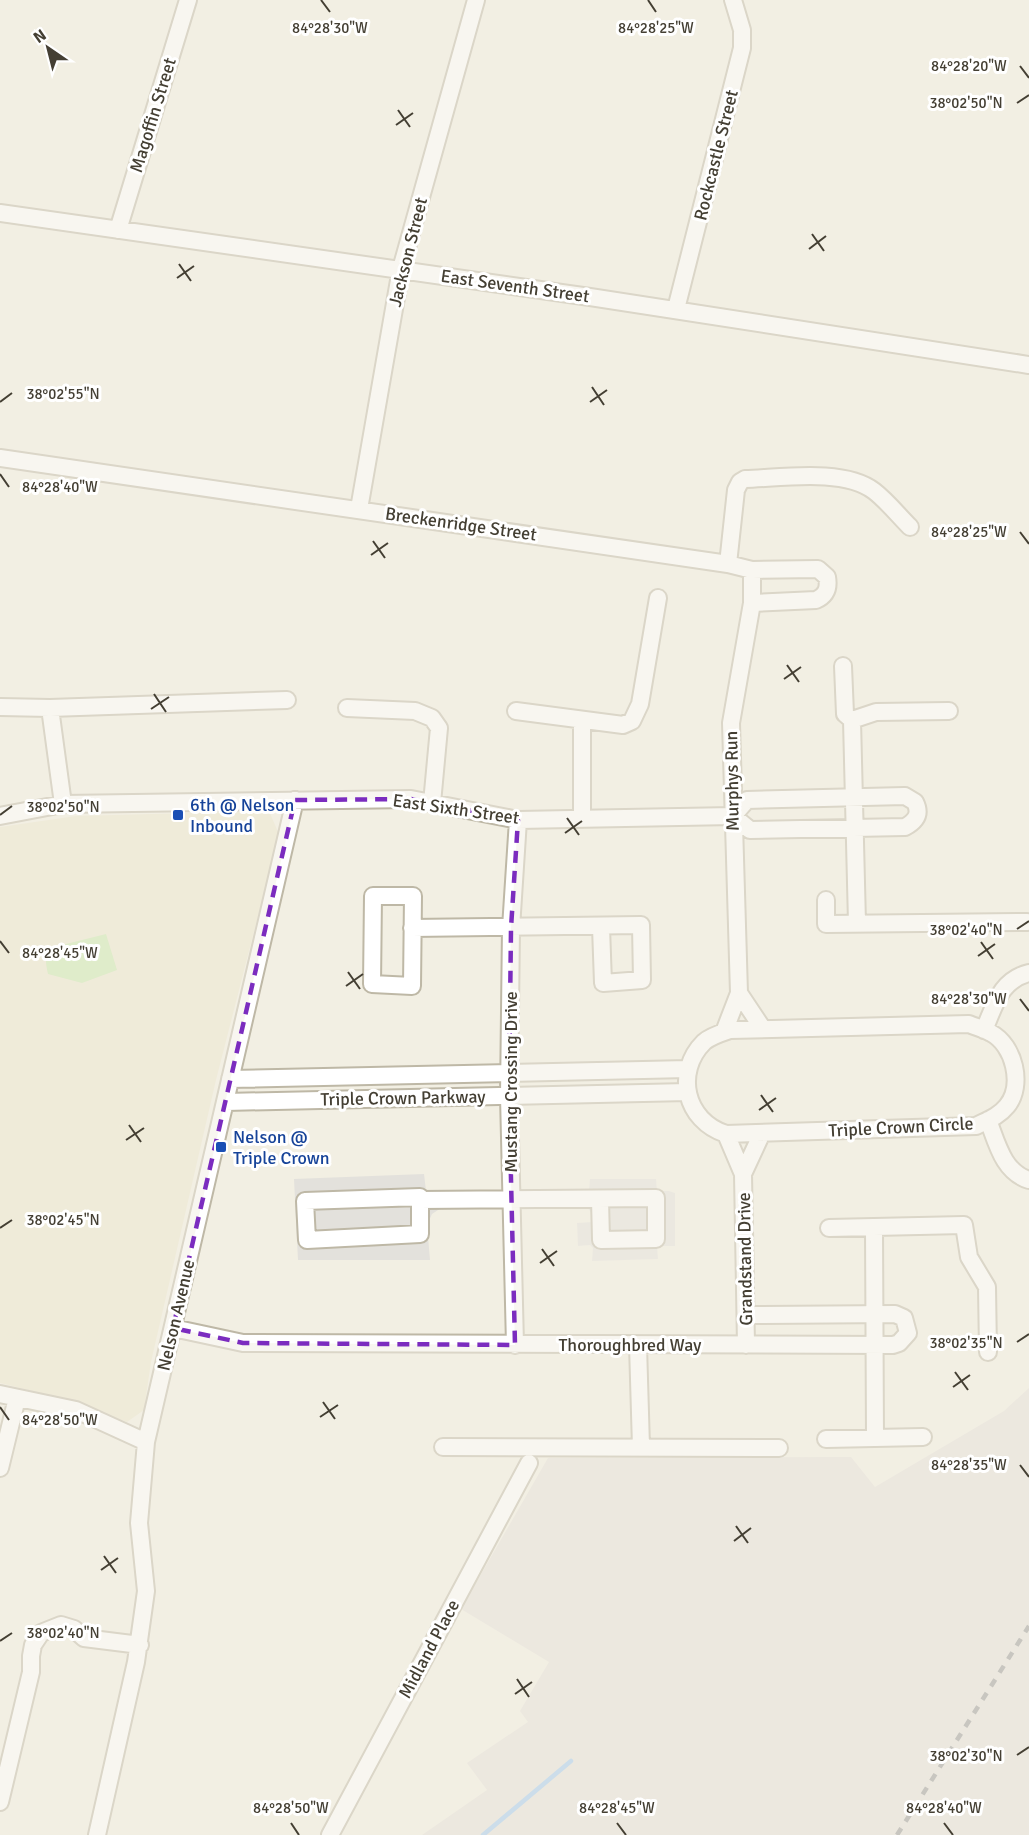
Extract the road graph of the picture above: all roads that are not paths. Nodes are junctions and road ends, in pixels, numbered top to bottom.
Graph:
1 (188, 0) edge
2 (476, 0) edge
3 (733, 0) edge
4 (0, 213) edge
5 (118, 230) junction
6 (401, 269) junction
7 (676, 309) junction
8 (1029, 364) edge
9 (0, 458) edge
10 (359, 509) junction
11 (910, 527) dead end
12 (728, 564) junction
13 (752, 570) junction
14 (658, 598) dead end
15 (752, 603) junction
16 (843, 666) dead end
17 (287, 700) dead end
18 (0, 707) edge
19 (50, 708) junction
20 (347, 708) dead end
21 (516, 711) dead end
22 (949, 711) dead end
23 (582, 720) junction
24 (852, 720) junction
25 (855, 797) junction
26 (295, 800) junction
27 (432, 803) junction
28 (63, 804) junction
29 (0, 816) edge
30 (733, 816) junction
31 (582, 819) junction
32 (518, 820) junction
33 (854, 830) junction
34 (826, 900) dead end
35 (857, 922) junction
36 (1027, 922) dead end
37 (601, 927) dead end
38 (412, 928) junction
39 (511, 928) junction
40 (1029, 973) edge
41 (739, 993) junction
42 (763, 1029) junction
43 (984, 1030) junction
44 (733, 1031) junction
45 (688, 1069) junction
46 (510, 1075) junction
47 (230, 1079) junction
48 (688, 1092) junction
49 (509, 1096) junction
50 (226, 1102) junction
51 (988, 1120) junction
52 (762, 1133) junction
53 (734, 1134) junction
54 (743, 1174) junction
55 (1029, 1180) edge
56 (600, 1199) dead end
57 (420, 1200) junction
58 (512, 1200) junction
59 (874, 1227) junction
60 (830, 1228) dead end
61 (746, 1314) junction
62 (874, 1314) junction
63 (173, 1328) junction
64 (515, 1345) junction
65 (638, 1345) junction
66 (746, 1345) junction
67 (874, 1345) junction
68 (988, 1352) dead end
69 (0, 1394) edge
70 (17, 1398) junction
71 (922, 1437) dead end
72 (874, 1438) junction
73 (826, 1439) dead end
74 (146, 1442) junction
75 (443, 1447) dead end
76 (641, 1448) junction
77 (779, 1448) dead end
78 (529, 1463) dead end
79 (0, 1468) edge
80 (140, 1645) junction
81 (0, 1802) edge
82 (97, 1835) edge
83 (330, 1835) edge

1 - 5 street, Magoffin Street
2 - 6 street, Jackson Street
3 - 7 street, Rockcastle Street
4 - 5 street, East Seventh Street
5 - 6 street, East Seventh Street
6 - 7 street, East Seventh Street
6 - 10 street, Jackson Street
7 - 8 street, East Seventh Street
9 - 10 street, Breckenridge Street
10 - 12 street, Breckenridge Street
11 - 12 street
12 - 13 street, Breckenridge Street
13 - 15 street, Murphys Run
13 - 15 street, Breckenridge Street
14 - 23 street
15 - 30 street, Murphys Run
16 - 24 street
17 - 19 street
18 - 19 street
19 - 28 street
20 - 27 street
21 - 23 street
22 - 24 street
23 - 31 street
24 - 25 street
25 - 30 street
25 - 33 street
25 - 33 street
26 - 27 street, East Sixth Street
26 - 28 street, East Sixth Street
26 - 47 street, Nelson Avenue
27 - 32 street, East Sixth Street
28 - 29 street, East Sixth Street
30 - 31 street, East Sixth Street
30 - 33 street
30 - 41 street, Murphys Run
31 - 32 street, East Sixth Street
32 - 39 street, Mustang Crossing Drive
33 - 35 street
34 - 35 street
35 - 36 street
37 - 39 street
38 - 38 street
38 - 39 street
39 - 46 street, Mustang Crossing Drive
40 - 43 street
41 - 42 street
41 - 44 street, Murphys Run
42 - 43 street, Triple Crown Circle
42 - 44 street, Triple Crown Circle
43 - 51 street, Triple Crown Circle
44 - 45 street
45 - 46 street, Triple Crown Parkway
45 - 48 street
46 - 47 street, Triple Crown Parkway
46 - 49 street, Mustang Crossing Drive
47 - 50 street, Nelson Avenue
48 - 49 street, Triple Crown Parkway
48 - 53 street
49 - 50 street, Triple Crown Parkway
49 - 58 street, Mustang Crossing Drive
50 - 63 street, Nelson Avenue
51 - 52 street, Triple Crown Circle
51 - 55 street
52 - 53 street, Triple Crown Circle
52 - 54 street, Grandstand Drive
53 - 54 street, Grandstand Drive
54 - 61 street, Grandstand Drive
56 - 58 street
57 - 57 street
57 - 58 street
58 - 64 street, Mustang Crossing Drive
59 - 60 street
59 - 62 street
59 - 68 street
61 - 62 street, Thoroughbred Way
61 - 66 street, Grandstand Drive
62 - 67 street
62 - 67 street, Thoroughbred Way
63 - 64 street, Thoroughbred Way
63 - 74 street, Nelson Avenue
64 - 65 street, Thoroughbred Way
65 - 66 street, Thoroughbred Way
65 - 76 street
66 - 67 street, Thoroughbred Way
67 - 72 street
69 - 70 street
70 - 74 street
70 - 79 street
71 - 72 street
72 - 73 street
74 - 80 street, Nelson Avenue
75 - 76 street
76 - 77 street
78 - 83 street, Midland Place
80 - 81 street
80 - 82 street, Nelson Avenue

